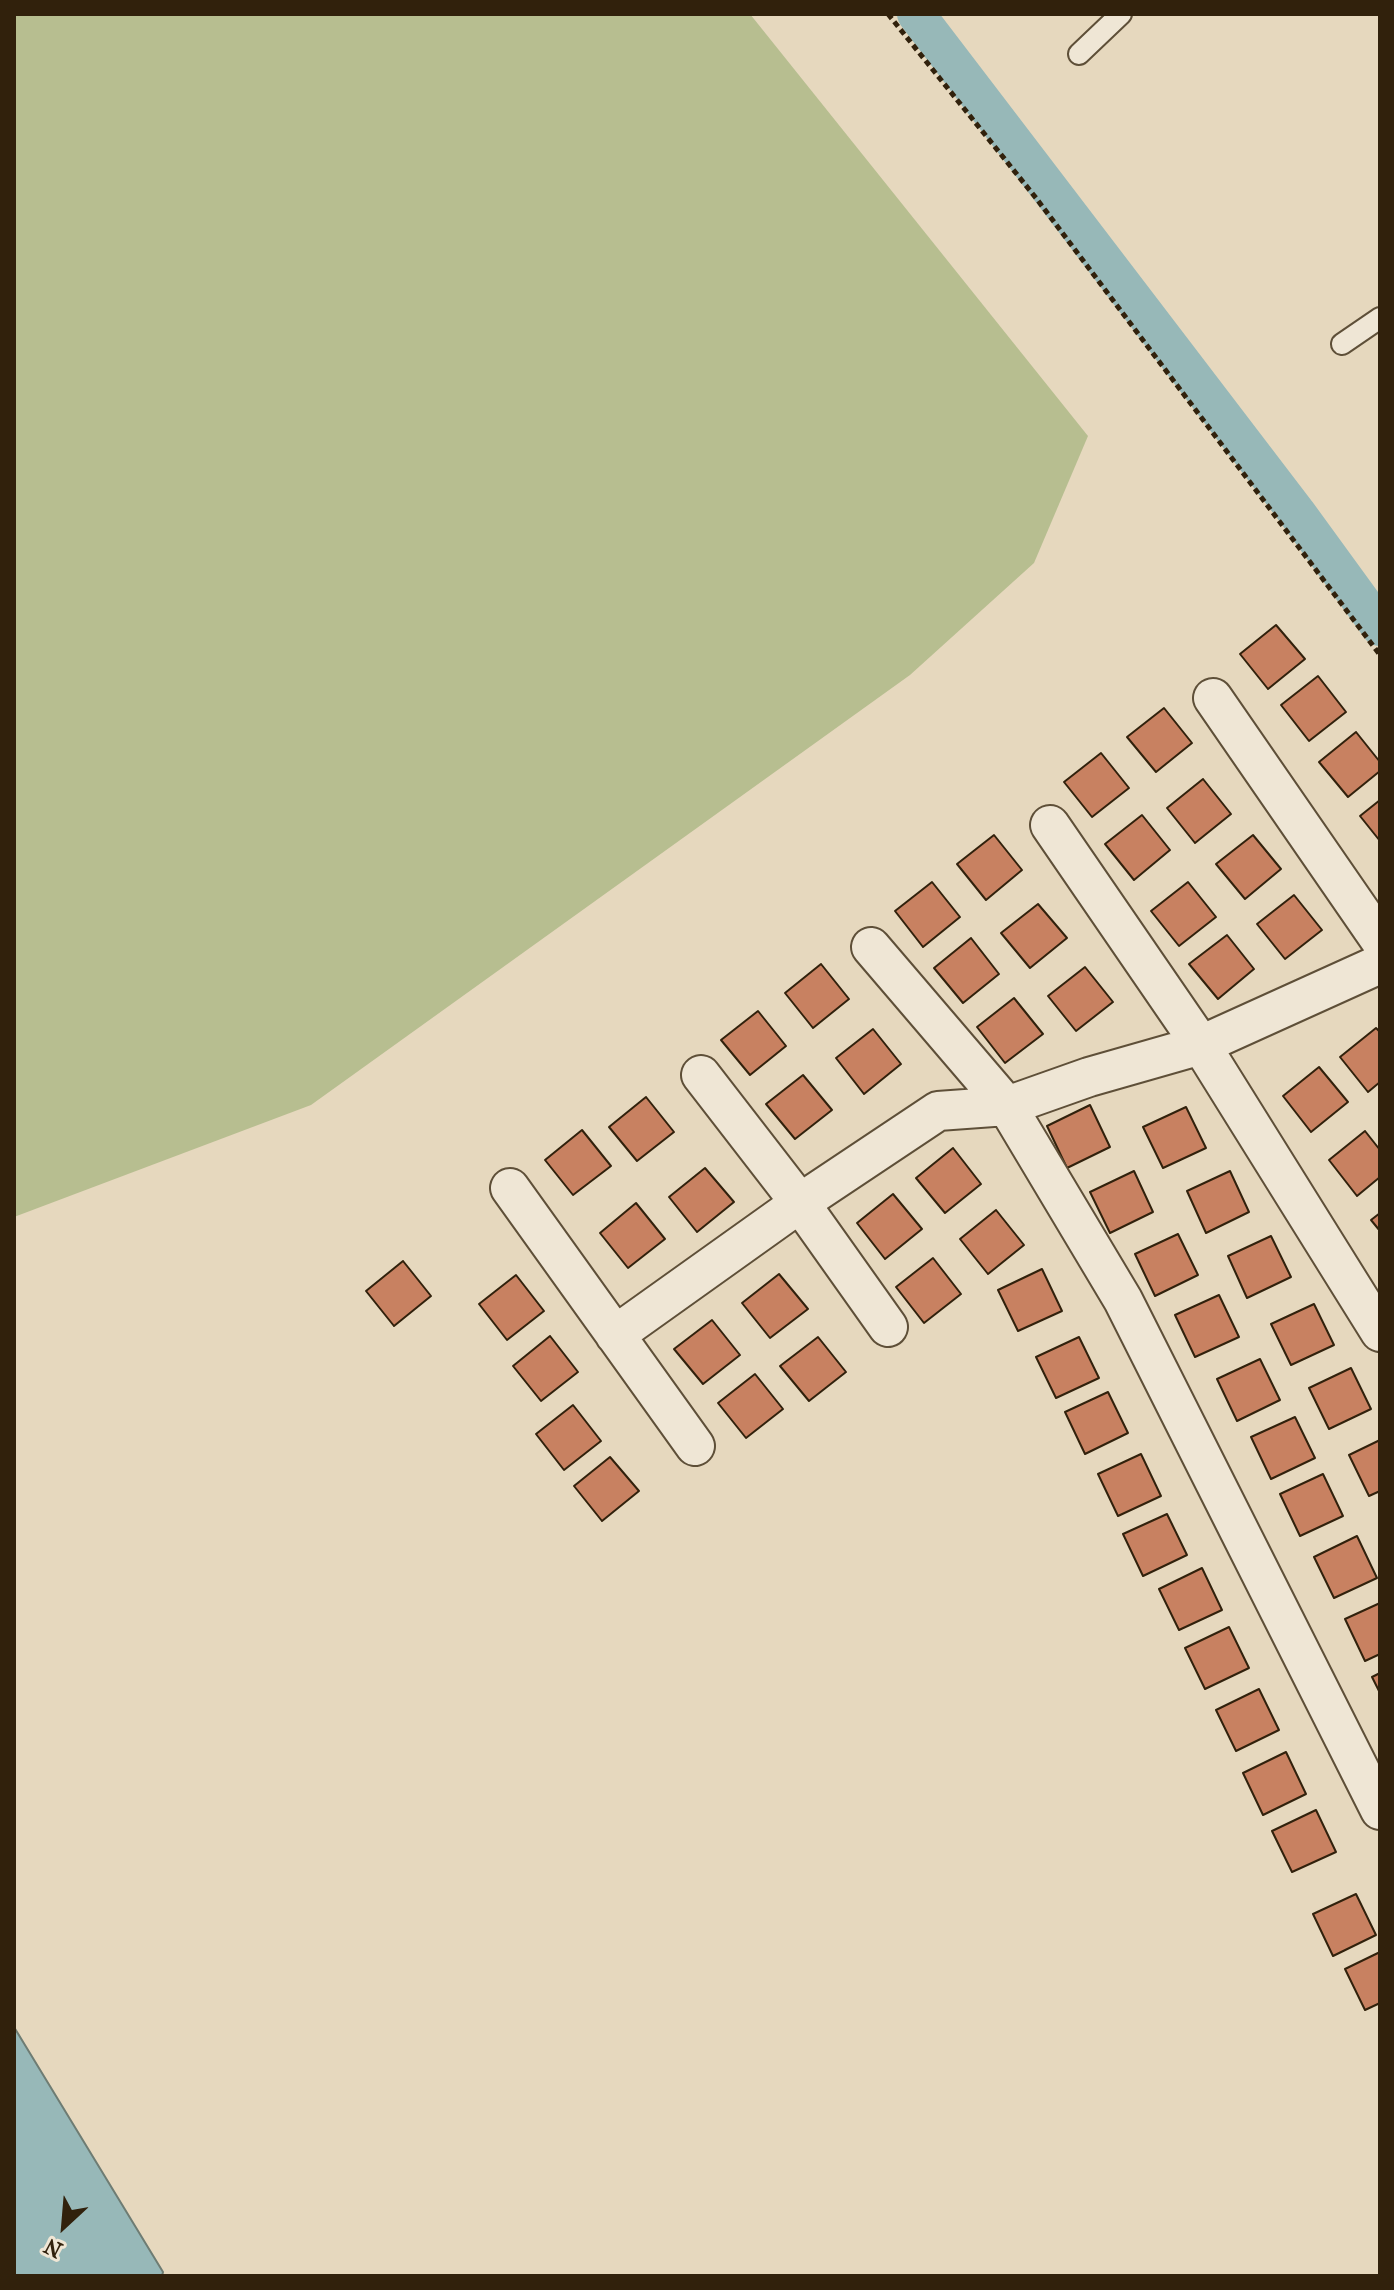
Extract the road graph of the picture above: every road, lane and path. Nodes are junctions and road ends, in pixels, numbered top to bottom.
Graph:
1 (888, 14) edge
2 (1121, 14) edge
3 (1079, 54) dead end
4 (1380, 318) edge
5 (1342, 344) dead end
6 (1380, 655) edge
7 (1213, 698) dead end
8 (1050, 825) dead end
9 (1380, 940) edge
10 (871, 947) dead end
11 (1380, 964) edge
12 (1201, 1045) junction
13 (701, 1075) dead end
14 (1007, 1106) junction
15 (510, 1188) dead end
16 (800, 1203) junction
17 (888, 1327) dead end
18 (1380, 1332) edge
19 (615, 1335) junction
20 (695, 1446) dead end
21 (1380, 1810) edge

1 - 6 path
2 - 3 lane
4 - 5 lane
7 - 9 street
8 - 12 street
10 - 14 street
11 - 12 street
12 - 14 street
12 - 18 street
13 - 16 street
14 - 16 street
14 - 21 street
15 - 19 street
16 - 17 street
16 - 19 street
19 - 20 street

